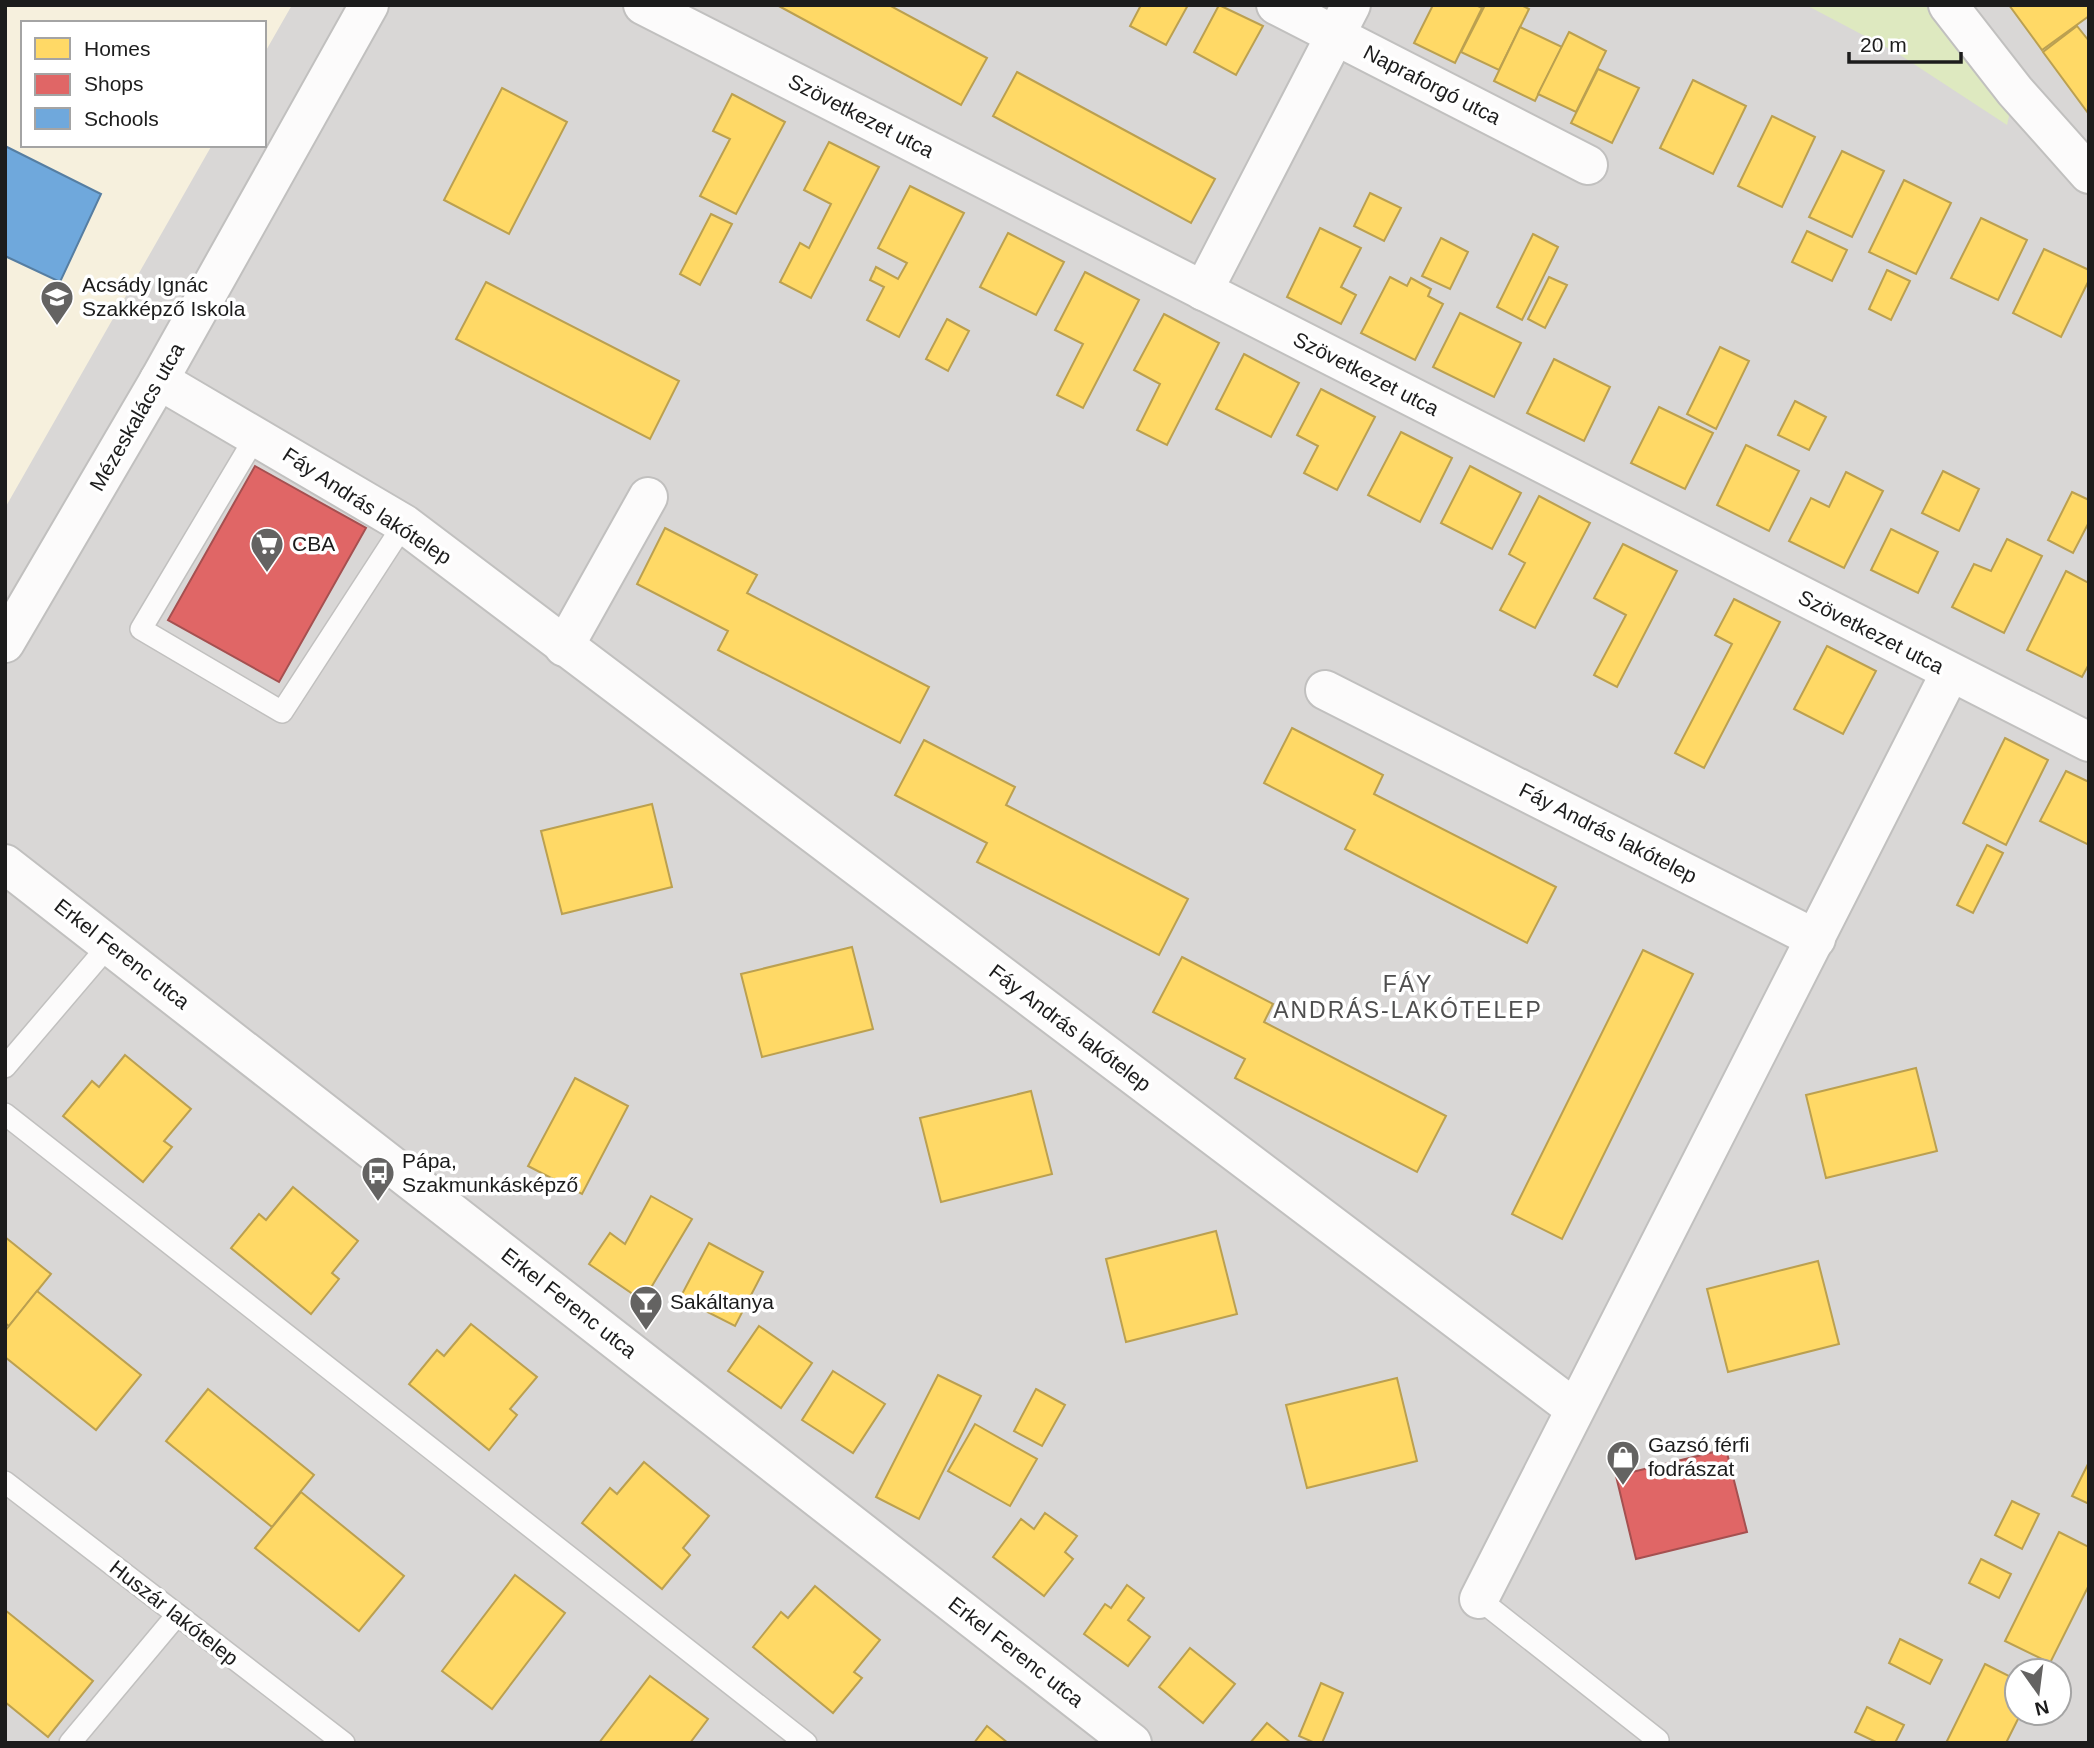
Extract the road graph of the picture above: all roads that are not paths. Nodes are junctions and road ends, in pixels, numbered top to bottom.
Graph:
1 (369, 5) edge
2 (643, 5) edge
3 (1276, 5) edge
4 (1948, 5) edge
5 (1343, 20) edge
6 (1588, 165) dead end
7 (2089, 174) edge
8 (1203, 291) junction
9 (159, 380) junction
10 (256, 436) junction
11 (648, 497) dead end
12 (404, 524) junction
13 (5, 643) edge
14 (564, 647) junction
15 (1951, 673) junction
16 (1325, 690) dead end
17 (2089, 742) edge
18 (5, 863) edge
19 (1815, 939) junction
20 (110, 945) junction
21 (5, 1067) edge
22 (5, 1114) edge
23 (1576, 1409) junction
24 (5, 1482) edge
25 (1479, 1599) joint
26 (177, 1615) junction
27 (1658, 1740) dead end
28 (70, 1743) edge
29 (344, 1743) edge
30 (806, 1743) edge
31 (1132, 1743) edge

1 - 9 street, Mézeskalács utca
2 - 8 street, Szövetkezet utca
3 - 5 street, Napraforgó utca
4 - 7 street
5 - 6 street, Napraforgó utca
5 - 8 street
8 - 15 street, Szövetkezet utca
9 - 10 street, Fáy András lakótelep
9 - 13 street, Mézeskalács utca
10 - 12 street, Fáy András lakótelep
10 - 12 lane
11 - 14 street
12 - 14 street, Fáy András lakótelep
14 - 23 street, Fáy András lakótelep
15 - 17 street, Szövetkezet utca
15 - 19 street
16 - 19 street, Fáy András lakótelep
18 - 20 street, Erkel Ferenc utca
19 - 23 street
20 - 21 lane
20 - 31 street, Erkel Ferenc utca
22 - 30 lane
23 - 25 street
24 - 26 lane, Huszár lakótelep
25 - 27 lane
26 - 28 lane
26 - 29 lane, Huszár lakótelep

